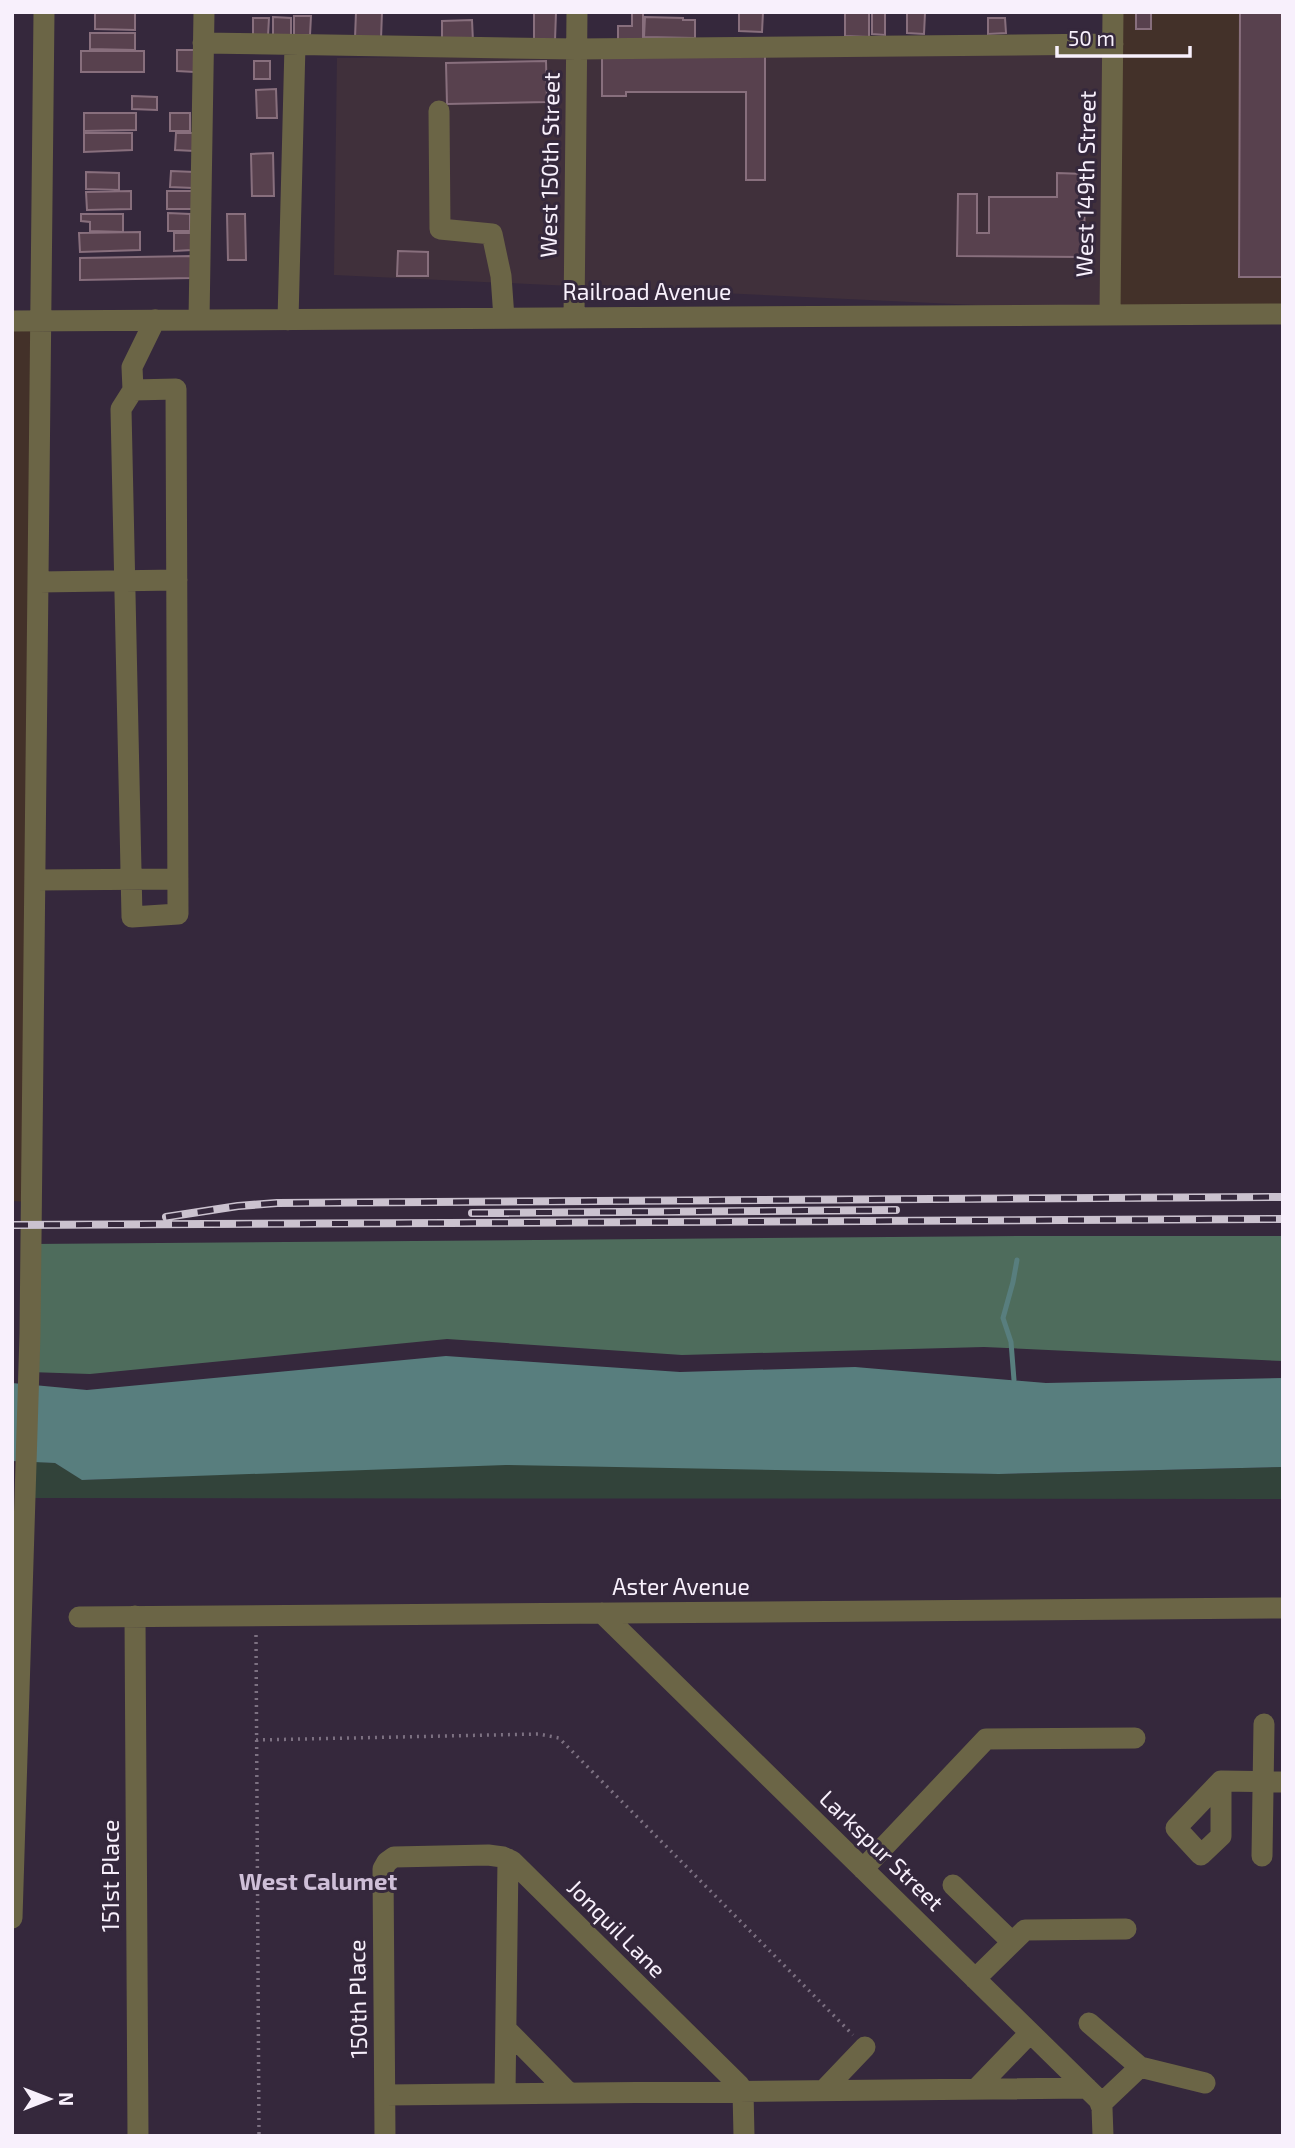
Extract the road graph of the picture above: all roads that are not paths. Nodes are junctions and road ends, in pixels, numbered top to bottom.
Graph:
1 (44, 12) edge
2 (204, 12) edge
3 (577, 12) edge
4 (1113, 12) edge
5 (203, 43) junction
6 (1112, 44) junction
7 (295, 45) junction
8 (577, 49) junction
9 (439, 111) dead end
10 (1283, 314) edge
11 (1110, 315) junction
12 (504, 318) junction
13 (574, 318) junction
14 (155, 320) junction
15 (199, 320) junction
16 (288, 320) junction
17 (12, 321) edge
18 (40, 321) junction
19 (133, 390) junction
20 (177, 580) junction
21 (125, 581) junction
22 (39, 582) junction
23 (131, 879) junction
24 (178, 879) junction
25 (35, 880) junction
26 (23, 1090) edge
27 (1283, 1608) edge
28 (602, 1613) junction
29 (135, 1616) junction
30 (79, 1618) dead end
31 (1264, 1724) dead end
32 (1135, 1738) dead end
33 (1221, 1781) dead end
34 (1273, 1781) edge
35 (1262, 1856) dead end
36 (508, 1858) junction
37 (863, 1868) junction
38 (953, 1885) dead end
39 (12, 1918) edge
40 (1126, 1929) dead end
41 (1012, 1942) junction
42 (975, 1979) junction
43 (1089, 2023) dead end
44 (506, 2029) junction
45 (1030, 2033) junction
46 (864, 2047) road end
47 (1140, 2067) junction
48 (1205, 2083) dead end
49 (976, 2089) junction
50 (824, 2090) junction
51 (743, 2091) junction
52 (505, 2093) junction
53 (569, 2093) junction
54 (385, 2095) junction
55 (1094, 2096) junction
56 (138, 2136) edge
57 (385, 2136) edge
58 (744, 2136) edge
59 (1102, 2136) edge

1 - 18 street
2 - 5 street
3 - 8 street, West 150th Street
4 - 6 street, West 149th Street
5 - 7 street
5 - 15 street
6 - 8 street
6 - 11 street, West 149th Street
7 - 8 street
7 - 16 street
8 - 13 street, West 150th Street
9 - 12 street
10 - 11 street, Railroad Avenue
11 - 13 street, Railroad Avenue
12 - 13 street, Railroad Avenue
12 - 16 street, Railroad Avenue
14 - 15 street, Railroad Avenue
14 - 18 street, Railroad Avenue
14 - 19 street
15 - 16 street, Railroad Avenue
17 - 18 street, Railroad Avenue
18 - 22 street
19 - 20 street
19 - 21 street
20 - 21 street
20 - 24 street
21 - 22 street
21 - 23 street
22 - 25 street
23 - 24 street
23 - 24 street
23 - 25 street
25 - 26 street
26 - 39 street
27 - 28 street, Aster Avenue
28 - 29 street, Aster Avenue
28 - 37 street, Larkspur Street
29 - 30 street, Aster Avenue
29 - 56 street, 151st Place
31 - 34 street
32 - 37 street
33 - 34 street
34 - 35 street
36 - 44 street
36 - 51 street, Jonquil Lane
36 - 54 street, 150th Place
37 - 42 street, Larkspur Street
38 - 41 street
40 - 41 street
41 - 42 street
42 - 45 street, Larkspur Street
43 - 47 street
44 - 52 street
44 - 53 street
45 - 49 street
45 - 55 street, Larkspur Street
46 - 50 street
47 - 48 street
47 - 55 street
49 - 50 street
49 - 55 street
50 - 51 street
51 - 53 street
51 - 58 street
52 - 53 street
52 - 54 street
54 - 57 street, 150th Place
55 - 59 street

